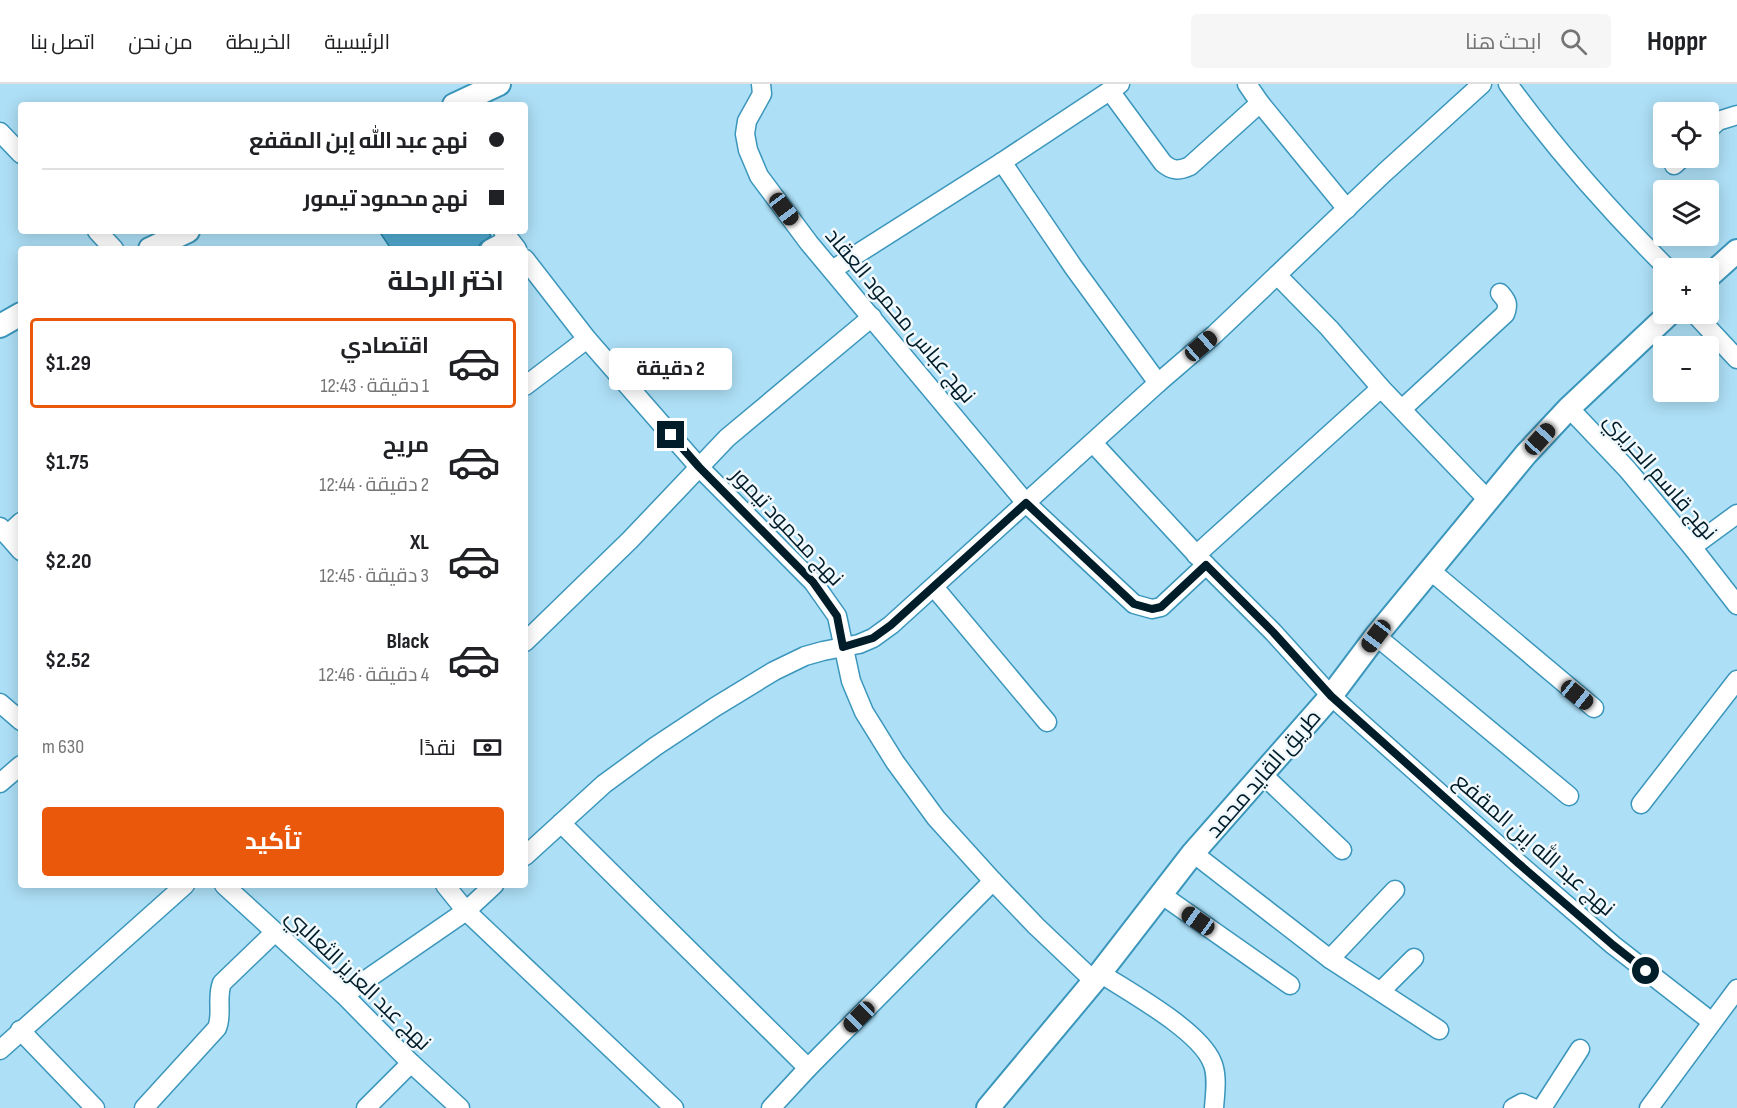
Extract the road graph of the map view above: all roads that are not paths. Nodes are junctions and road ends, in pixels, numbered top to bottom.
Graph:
1 (761, 84) edge
2 (1247, 84) edge
3 (1482, 84) edge
4 (1508, 84) edge
5 (490, 86) edge
6 (1115, 88) edge
7 (460, 102) edge
8 (1260, 103) junction
9 (1737, 115) edge
10 (1719, 121) edge
11 (0, 132) edge
12 (18, 151) edge
13 (1002, 162) junction
14 (1347, 209) junction
15 (100, 234) edge
16 (182, 234) edge
17 (111, 246) edge
18 (156, 246) edge
19 (1737, 251) edge
20 (1657, 258) edge
21 (528, 266) edge
22 (1719, 267) edge
23 (832, 270) junction
24 (1277, 275) junction
25 (1500, 293) dead end
26 (872, 316) junction
27 (1658, 324) edge
28 (1705, 324) edge
29 (587, 339) junction
30 (1737, 358) edge
31 (1158, 383) junction
32 (528, 384) edge
33 (1381, 388) junction
34 (1569, 408) junction
35 (1402, 409) junction
36 (1093, 443) junction
37 (699, 467) junction
38 (1488, 500) junction
39 (1026, 503) junction
40 (1737, 514) edge
41 (9, 528) edge
42 (18, 545) edge
43 (1692, 547) junction
44 (1201, 560) junction
45 (1431, 571) junction
46 (934, 587) junction
47 (1737, 605) edge
48 (1376, 636) junction
49 (528, 639) edge
50 (843, 647) junction
51 (1737, 680) edge
52 (1331, 696) junction
53 (0, 703) edge
54 (1594, 708) dead end
55 (18, 718) edge
56 (1047, 722) dead end
57 (18, 768) edge
58 (1261, 774) junction
59 (0, 783) edge
60 (1569, 796) dead end
61 (1641, 804) dead end
62 (561, 823) junction
63 (1342, 850) dead end
64 (528, 853) edge
65 (1193, 853) junction
66 (993, 881) junction
67 (182, 888) edge
68 (227, 888) edge
69 (447, 888) edge
70 (491, 888) edge
71 (1395, 890) dead end
72 (1162, 895) junction
73 (466, 911) junction
74 (275, 932) junction
75 (1414, 958) dead end
76 (1330, 959) junction
77 (1097, 977) junction
78 (1290, 985) dead end
79 (1737, 989) edge
80 (1381, 992) junction
81 (344, 995) junction
82 (1712, 1022) junction
83 (20, 1030) junction
84 (1439, 1030) dead end
85 (1580, 1049) dead end
86 (0, 1050) edge
87 (411, 1063) junction
88 (808, 1068) junction
89 (1657, 1105) edge
90 (95, 1108) edge
91 (144, 1108) edge
92 (366, 1108) edge
93 (460, 1108) edge
94 (675, 1108) edge
95 (771, 1108) edge
96 (988, 1108) edge
97 (1214, 1108) edge
98 (1513, 1108) edge
99 (1533, 1108) edge
100 (1542, 1108) edge

1 - 23 street, نهج عباس محمود العقاد
2 - 8 street
3 - 14 street
4 - 20 street
5 - 7 main road
6 - 8 street
6 - 13 street
8 - 14 street
9 - 10 street
11 - 12 street
13 - 23 street
13 - 31 street
14 - 24 street
15 - 17 street
16 - 18 main road
19 - 22 main road
21 - 29 street, نهج محمود تيمور
23 - 26 street, نهج عباس محمود العقاد
24 - 31 street
24 - 33 street
25 - 35 street
26 - 37 street
26 - 39 street, نهج عباس محمود العقاد
27 - 34 main road, طريق القايد محمد
28 - 30 street
29 - 32 street
29 - 37 street, نهج محمود تيمور
31 - 36 street
33 - 35 street
33 - 44 street, نهج عباس محمود العقاد
34 - 38 main road, طريق القايد محمد
34 - 43 street, نهج قاسم الحريري
35 - 38 street
36 - 39 street
36 - 44 street, نهج عبد الله إبن المقفع
37 - 49 street
37 - 50 street, نهج محمود تيمور
38 - 45 main road, طريق القايد محمد
39 - 44 street, نهج عباس محمود العقاد
39 - 46 street
40 - 43 street
41 - 42 street
43 - 47 street, نهج قاسم الحريري
44 - 52 street, نهج عبد الله إبن المقفع
45 - 48 main road, طريق القايد محمد
45 - 54 street
46 - 50 street
46 - 56 street
48 - 52 main road, طريق القايد محمد
48 - 60 street
50 - 62 street
50 - 66 street, نهج محمود تيمور
51 - 61 street
52 - 58 main road, طريق القايد محمد
52 - 82 street, نهج عبد الله إبن المقفع
53 - 55 street
57 - 59 street
58 - 63 street
58 - 65 main road, طريق القايد محمد
62 - 64 street
62 - 88 street
65 - 72 main road, طريق القايد محمد
65 - 76 street
66 - 77 street, نهج محمود تيمور
66 - 88 street
67 - 83 street
68 - 74 street, نهج عبد العزيز الثعالبي
69 - 73 street
70 - 73 street
71 - 76 street
72 - 77 main road, طريق القايد محمد
72 - 78 street
73 - 81 street
73 - 94 street
74 - 81 street, نهج عبد العزيز الثعالبي
74 - 91 street
75 - 80 street
76 - 80 street
77 - 96 main road, طريق القايد محمد
77 - 97 street, نهج محمود تيمور
79 - 82 street
80 - 84 street
81 - 87 street, نهج عبد العزيز الثعالبي
82 - 89 street
83 - 86 street
83 - 90 street
85 - 100 street
87 - 92 street
87 - 93 street, نهج عبد العزيز الثعالبي
88 - 95 street
98 - 99 street

